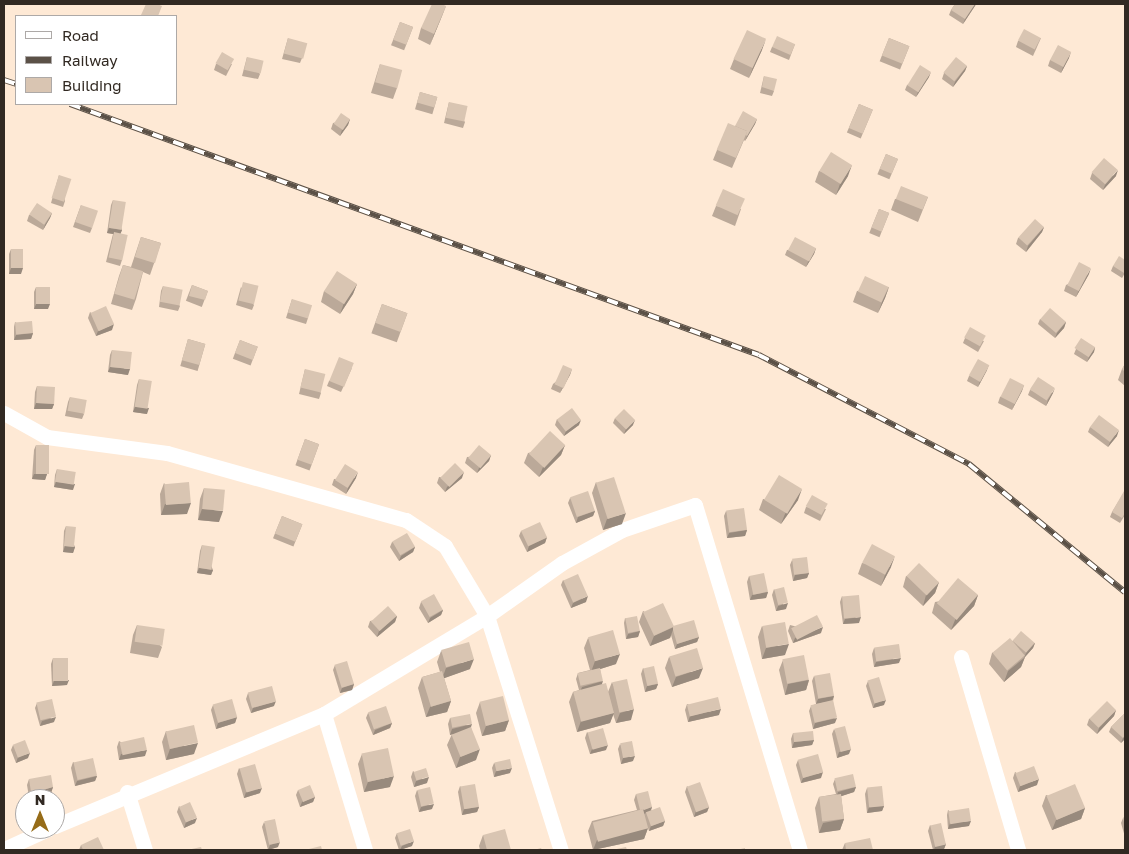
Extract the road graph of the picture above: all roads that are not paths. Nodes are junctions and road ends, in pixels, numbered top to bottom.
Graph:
1 (4, 413) edge
2 (487, 616) junction
3 (962, 657) dead end
4 (324, 714) junction
5 (127, 792) junction
6 (65, 821) edge
7 (26, 839) edge
8 (4, 849) edge
9 (145, 850) edge
10 (365, 850) edge
11 (561, 850) edge
12 (800, 850) edge
13 (1018, 850) edge

1 - 2 street
2 - 4 street
2 - 11 street
2 - 12 street
3 - 13 street
4 - 5 street
4 - 10 street
5 - 6 street
5 - 9 street
7 - 8 street

